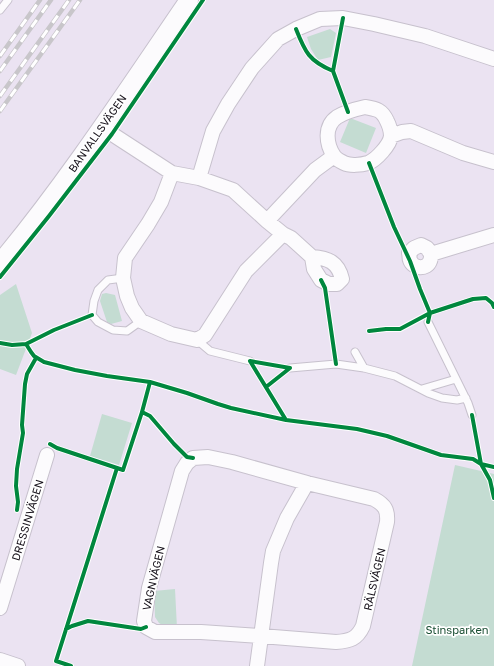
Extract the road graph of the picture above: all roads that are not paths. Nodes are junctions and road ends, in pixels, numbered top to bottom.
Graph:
1 (8, 0) edge
2 (189, 0) edge
3 (0, 10) edge
4 (494, 59) edge
5 (101, 129) junction
6 (391, 136) junction
7 (334, 156) junction
8 (494, 162) edge
9 (172, 173) junction
10 (199, 178) junction
11 (267, 221) junction
12 (283, 234) junction
13 (494, 235) edge
14 (431, 254) dead end
15 (312, 257) dead end
16 (0, 263) edge
17 (123, 278) junction
18 (141, 321) junction
19 (428, 322) dead end
20 (197, 340) junction
21 (355, 352) dead end
22 (250, 361) dead end
23 (290, 368) dead end
24 (364, 368) junction
25 (456, 379) junction
26 (422, 389) junction
27 (466, 398) junction
28 (472, 415) dead end
29 (47, 455) dead end
30 (232, 462) joint
31 (307, 483) junction
32 (0, 608) edge
33 (261, 636) junction
34 (0, 660) edge
35 (18, 666) edge
36 (257, 666) edge

1 - 3 lane
2 - 5 street, BANVALLSVÄGEN
4 - 10 street
5 - 9 street
5 - 16 street, BANVALLSVÄGEN
6 - 7 street
6 - 7 street
6 - 8 street
7 - 11 street
9 - 10 street
9 - 17 street
10 - 11 street
11 - 12 street
12 - 15 street
12 - 20 street
13 - 14 street
17 - 18 street
17 - 18 lane
18 - 20 street
19 - 25 lane
20 - 22 lane
21 - 24 lane
23 - 24 lane
24 - 26 lane
25 - 26 lane
25 - 27 lane
26 - 27 lane
27 - 28 lane
29 - 32 street, DRESSINVÄGEN
30 - 31 street, RÄLSVÄGEN
30 - 33 street, VAGNVÄGEN
31 - 33 street
31 - 33 street, RÄLSVÄGEN
33 - 36 street
34 - 35 street

